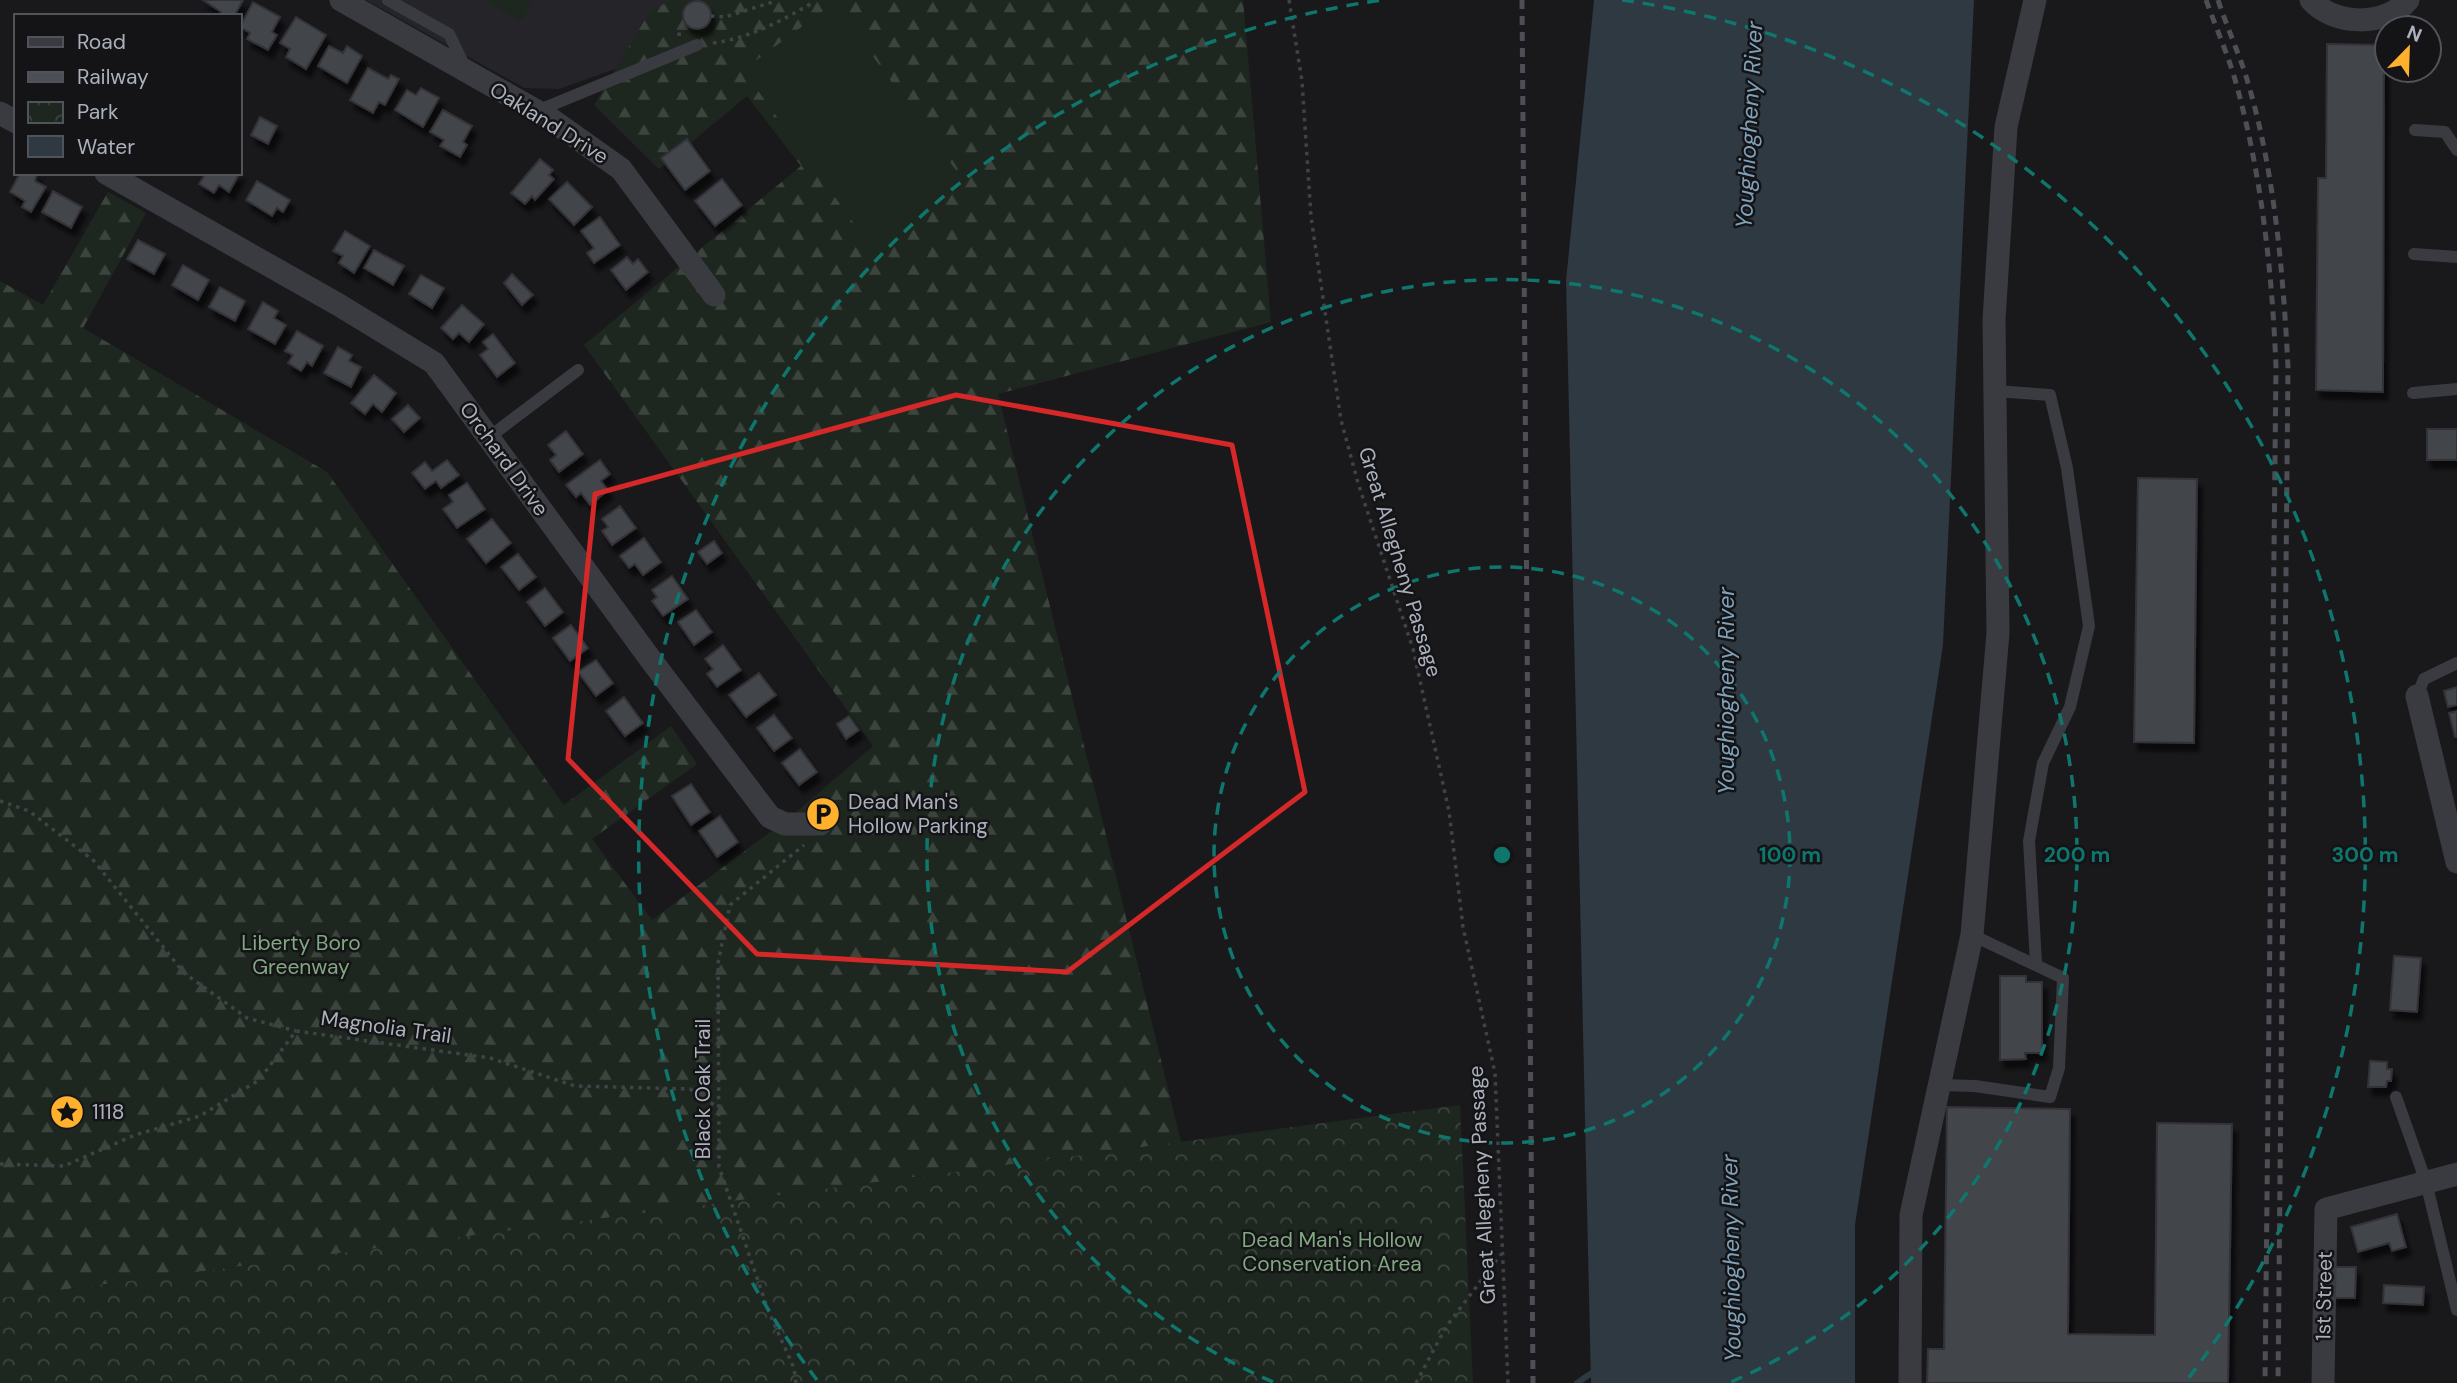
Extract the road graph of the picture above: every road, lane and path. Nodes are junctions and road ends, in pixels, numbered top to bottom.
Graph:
1 (341, 0) edge
2 (388, 0) edge
3 (1289, 0) edge
4 (2035, 0) edge
5 (2311, 0) edge
6 (2408, 0) edge
7 (776, 1) edge
8 (814, 2) dead end
9 (711, 16) dead end
10 (697, 45) joint
11 (468, 73) junction
12 (537, 111) junction
13 (2415, 130) dead end
14 (2457, 150) edge
15 (110, 175) edge
16 (2414, 254) dead end
17 (2457, 257) edge
18 (714, 295) dead end
19 (578, 370) dead end
20 (2457, 389) edge
21 (1995, 391) junction
22 (2413, 393) dead end
23 (488, 438) junction
24 (2457, 663) edge
25 (2417, 696) joint
26 (0, 801) edge
27 (820, 824) joint
28 (2457, 862) edge
29 (1972, 935) junction
30 (2036, 963) junction
31 (296, 1031) junction
32 (1940, 1085) junction
33 (2396, 1097) dead end
34 (717, 1107) junction
35 (0, 1164) edge
36 (2457, 1174) edge
37 (2426, 1182) junction
38 (1502, 1254) junction
39 (2457, 1310) edge
40 (796, 1383) edge
41 (1416, 1383) edge
42 (1508, 1383) edge
43 (1910, 1383) edge
44 (2323, 1383) edge

1 - 11 street, Oakland Drive
2 - 11 lane
3 - 38 path, Great Allegheny Passage
4 - 21 street
5 - 6 street
7 - 9 path
8 - 10 path
10 - 12 lane
11 - 12 street, Oakland Drive
12 - 18 street, Oakland Drive
13 - 14 lane
15 - 23 street, Orchard Drive
16 - 17 lane
19 - 23 lane
20 - 22 lane
21 - 29 street
21 - 30 lane
23 - 27 street, Orchard Drive
24 - 25 lane
25 - 28 street
26 - 31 path
27 - 34 path, Black Oak Trail
29 - 30 lane
29 - 32 street
30 - 32 lane
31 - 34 path, Magnolia Trail
31 - 35 path, Magnolia Trail
32 - 43 street
33 - 37 lane
34 - 40 path, Black Oak Trail
36 - 37 street
37 - 39 lane
37 - 44 street, 1st Street
38 - 41 path
38 - 42 path, Great Allegheny Passage

